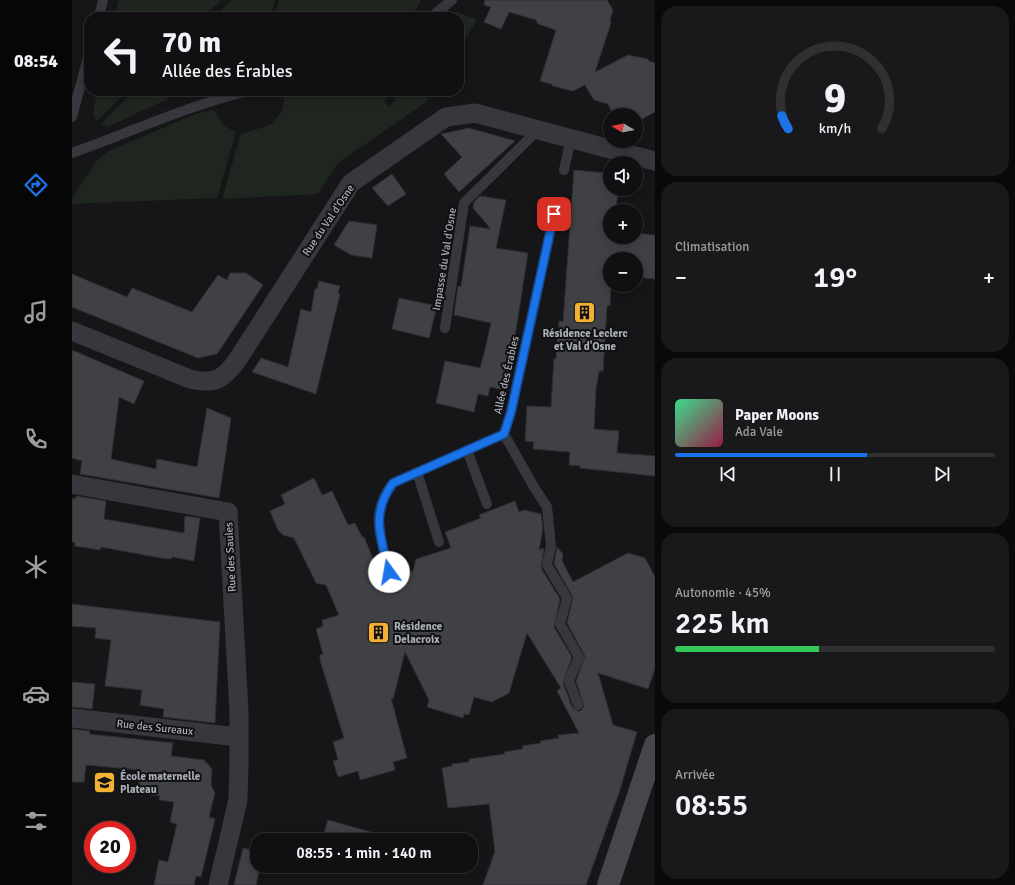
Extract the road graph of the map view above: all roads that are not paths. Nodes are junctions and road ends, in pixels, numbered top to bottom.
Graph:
1 (103, 0) edge
2 (452, 0) edge
3 (442, 4) edge
4 (100, 12) edge
5 (435, 12) edge
6 (84, 72) edge
7 (226, 96) edge
8 (72, 117) edge
9 (539, 130) junction
10 (570, 138) junction
11 (72, 153) edge
12 (655, 161) edge
13 (564, 170) dead end
14 (554, 214) dead end
15 (445, 328) dead end
16 (72, 331) edge
17 (504, 434) junction
18 (467, 450) junction
19 (417, 472) junction
20 (72, 484) edge
21 (487, 504) dead end
22 (439, 542) dead end
23 (389, 572) dead end
24 (578, 705) dead end
25 (72, 718) edge
26 (238, 737) junction
27 (655, 745) edge
28 (218, 885) edge
29 (608, 885) edge

1 - 4 lane
2 - 3 lane
3 - 5 lane
6 - 8 lane
7 - 11 lane
9 - 10 street, Rue du Val d'Osne
9 - 15 lane, Impasse du Val d'Osne
9 - 16 street, Rue du Val d'Osne
10 - 12 street, Rue du Val d'Osne
10 - 13 lane
14 - 17 lane, Allée des Érables
17 - 18 lane
17 - 24 lane
18 - 19 lane
18 - 21 lane
19 - 22 lane
19 - 23 lane
20 - 26 street, Rue des Saules
25 - 26 street, Rue des Sureaux
26 - 28 street
27 - 29 street

